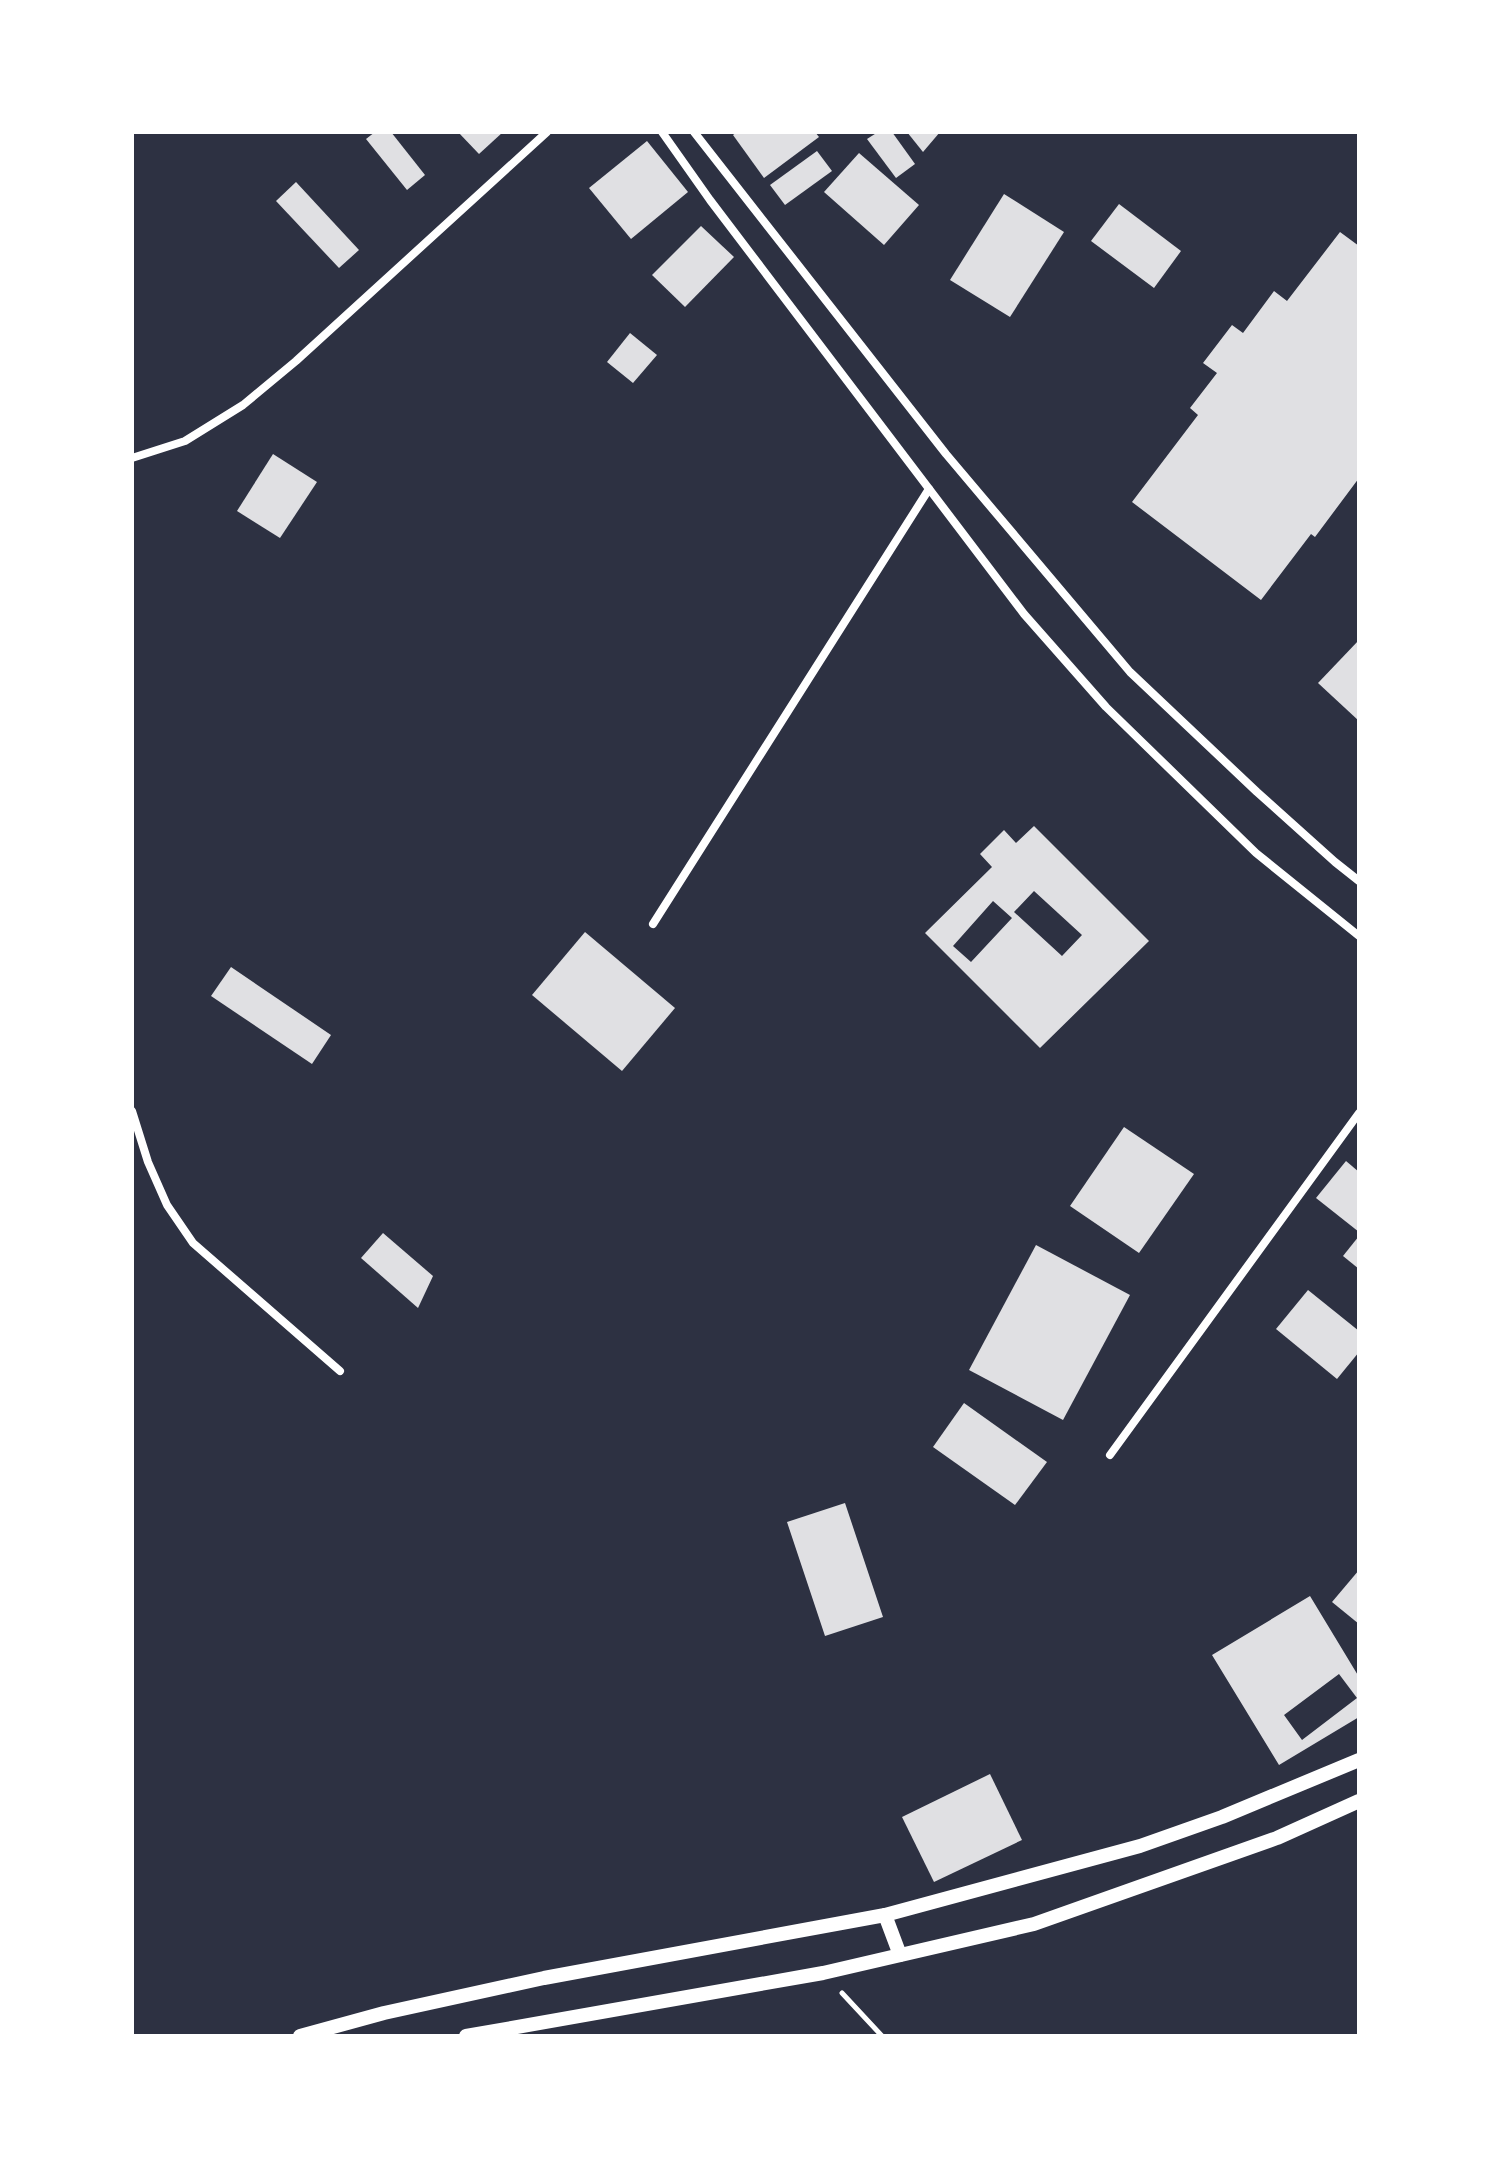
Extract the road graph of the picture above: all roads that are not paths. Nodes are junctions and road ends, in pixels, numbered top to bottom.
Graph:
1 (547, 132) edge
2 (662, 132) edge
3 (694, 132) edge
4 (132, 458) edge
5 (929, 489) junction
6 (1359, 881) edge
7 (653, 924) dead end
8 (1359, 936) edge
9 (132, 1111) edge
10 (1359, 1113) edge
11 (340, 1371) dead end
12 (1110, 1455) dead end
13 (1359, 1760) edge
14 (1359, 1801) edge
15 (885, 1915) junction
16 (900, 1955) junction
17 (300, 2036) edge
18 (466, 2036) edge

1 - 4 street
2 - 5 street
3 - 6 street
5 - 7 street
5 - 8 street
9 - 11 street
10 - 12 street
13 - 15 street
14 - 16 street
15 - 16 street
15 - 17 street
16 - 18 street

